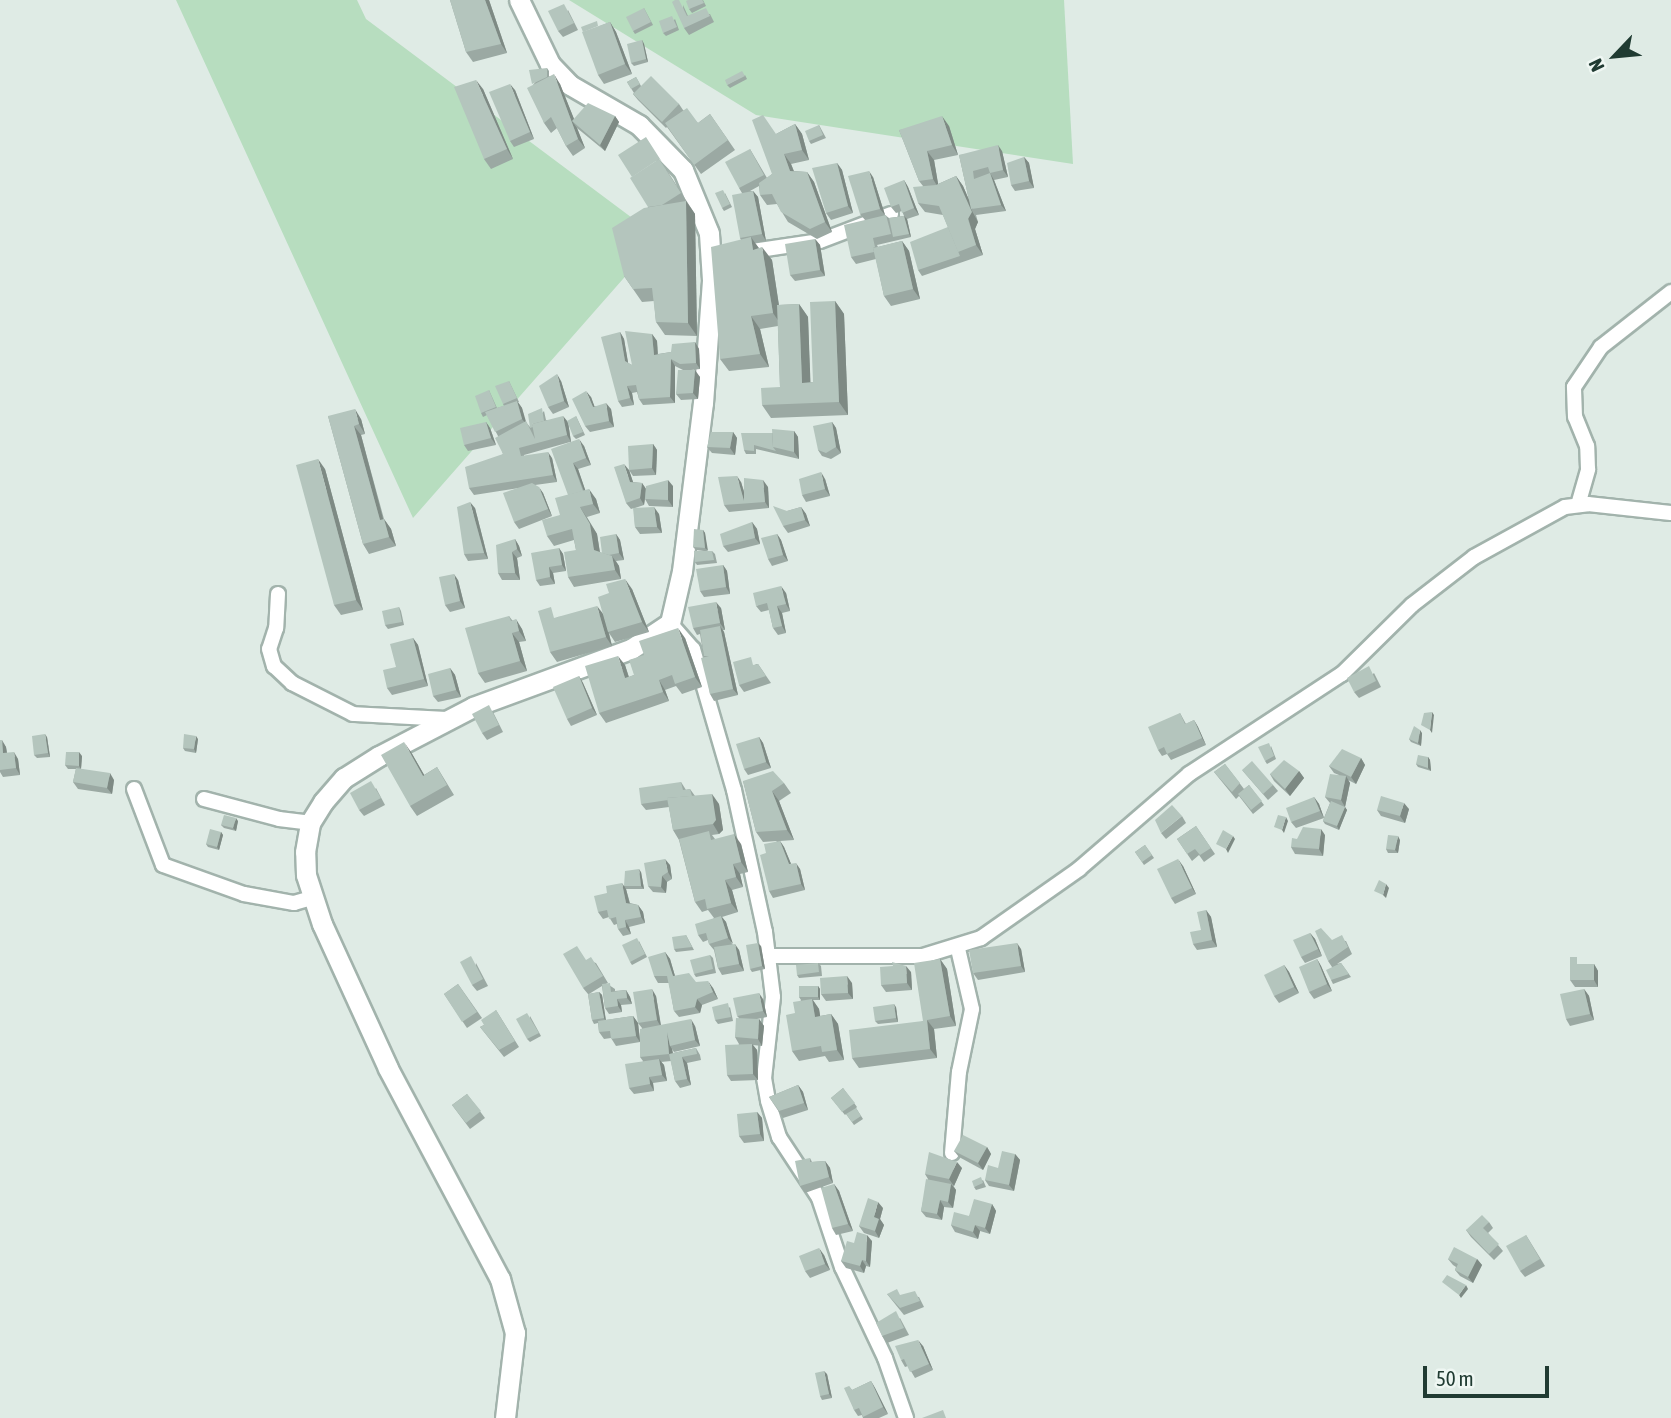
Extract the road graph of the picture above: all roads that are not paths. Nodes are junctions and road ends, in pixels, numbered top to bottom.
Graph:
1 (519, 0) edge
2 (891, 214) edge
3 (721, 251) junction
4 (1671, 292) edge
5 (1578, 505) junction
6 (1671, 513) edge
7 (278, 594) dead end
8 (670, 623) junction
9 (449, 719) junction
10 (134, 789) dead end
11 (204, 799) dead end
12 (310, 823) junction
13 (312, 898) junction
14 (958, 948) junction
15 (767, 956) junction
16 (952, 1153) edge
17 (505, 1418) edge
18 (906, 1418) edge

1 - 3 main road
2 - 3 street
3 - 8 main road
4 - 5 street
5 - 6 street
5 - 14 street
7 - 9 street
8 - 9 main road
8 - 15 street
9 - 12 main road
10 - 13 street
11 - 12 street
12 - 13 main road
13 - 17 main road
14 - 15 street
14 - 16 street
15 - 18 street

